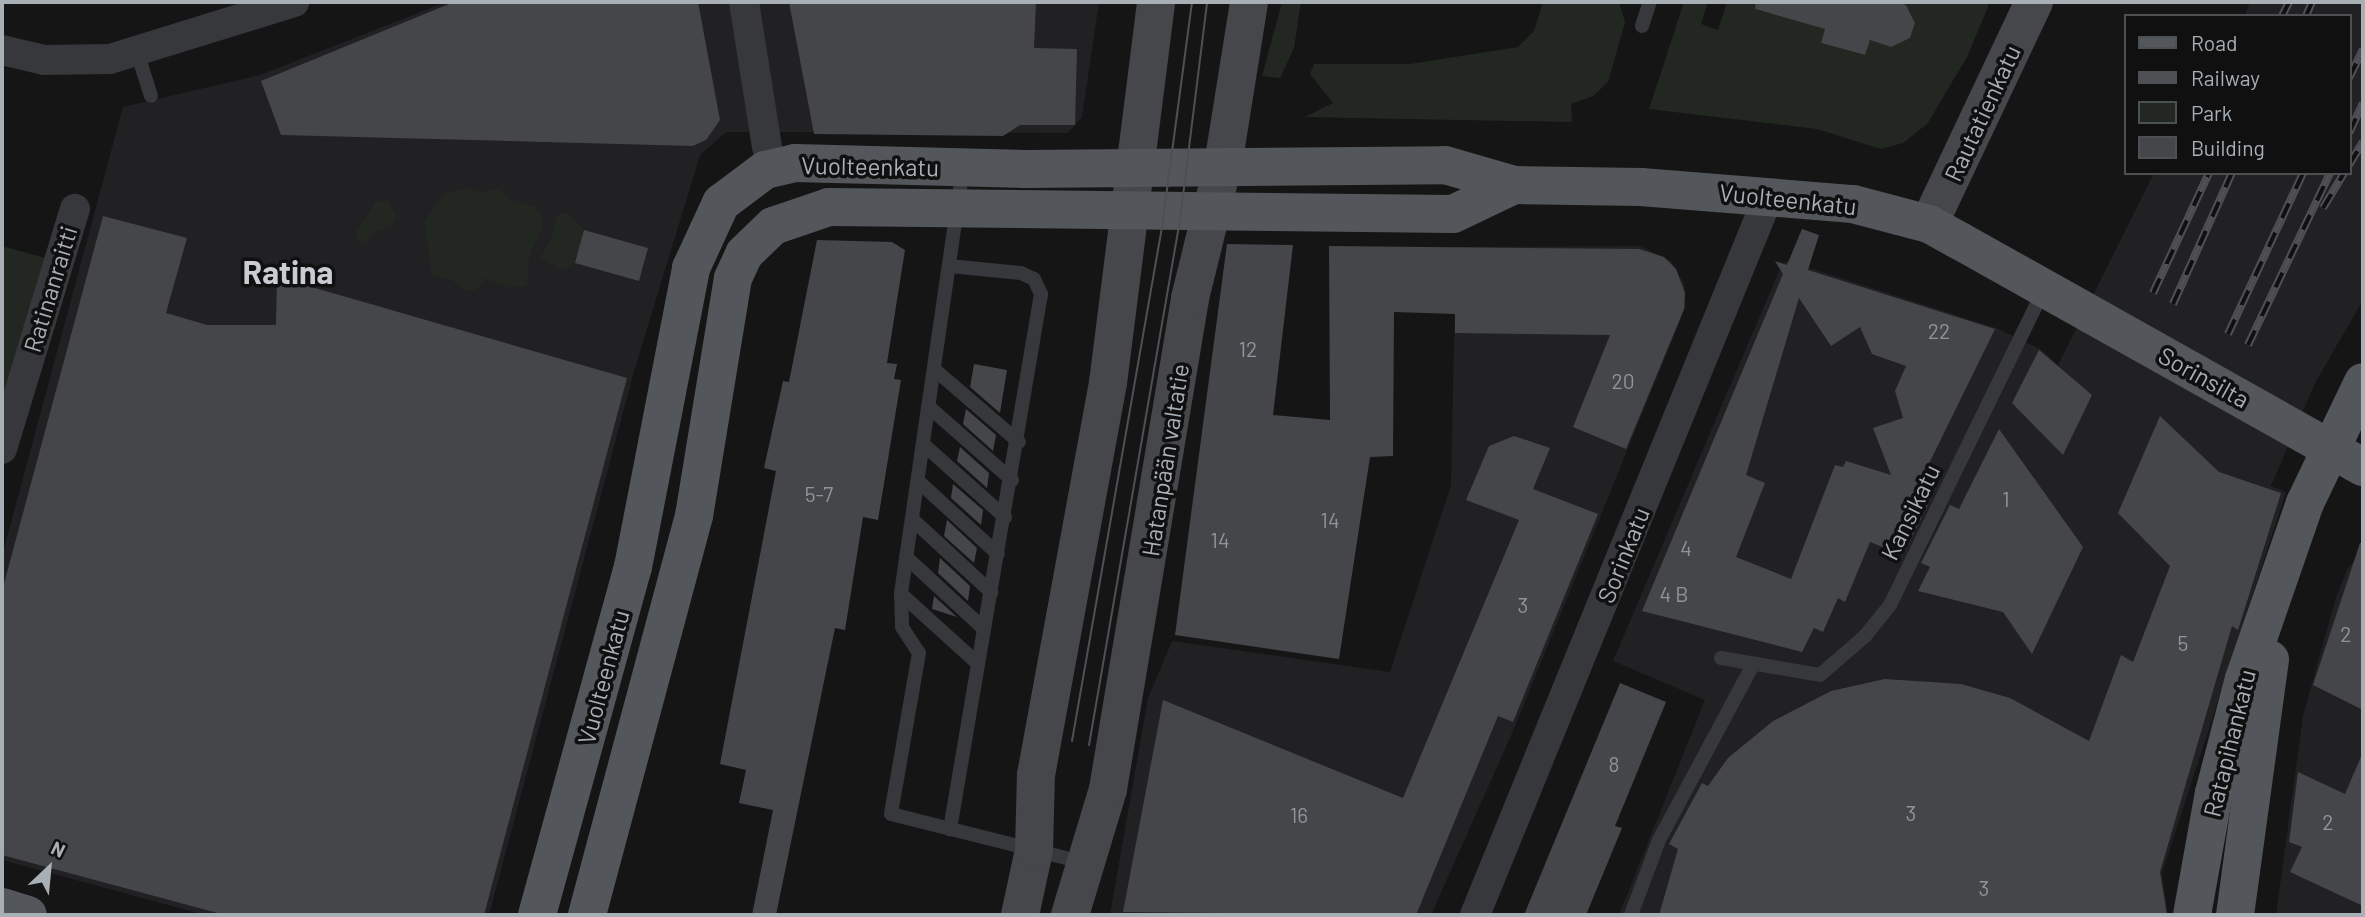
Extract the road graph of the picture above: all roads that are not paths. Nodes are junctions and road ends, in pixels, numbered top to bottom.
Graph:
1 (294, 2) edge
2 (744, 2) edge
3 (1156, 2) edge
4 (1249, 2) edge
5 (1650, 2) edge
6 (2034, 2) edge
7 (1642, 26) dead end
8 (2, 50) edge
9 (137, 52) junction
10 (151, 96) dead end
11 (767, 147) dead end
12 (1223, 164) junction
13 (1137, 165) junction
14 (963, 168) junction
15 (1514, 185) junction
16 (1769, 195) junction
17 (75, 209) dead end
18 (956, 209) junction
19 (1130, 210) junction
20 (1213, 213) junction
21 (1928, 224) junction
22 (948, 266) junction
23 (2044, 289) junction
24 (934, 369) junction
25 (2363, 383) edge
26 (928, 406) junction
27 (1019, 442) junction
28 (923, 444) junction
29 (2, 449) edge
30 (2363, 467) edge
31 (1012, 480) junction
32 (918, 481) junction
33 (1005, 517) junction
34 (912, 519) junction
35 (998, 554) junction
36 (906, 557) junction
37 (2280, 574) junction
38 (991, 592) junction
39 (901, 594) junction
40 (984, 629) junction
41 (1721, 658) dead end
42 (977, 663) junction
43 (1753, 665) junction
44 (950, 829) junction
45 (1034, 850) junction
46 (1082, 862) junction
47 (2, 906) edge
48 (28, 915) edge
49 (537, 915) edge
50 (587, 915) edge
51 (1020, 915) edge
52 (1070, 915) edge
53 (1475, 915) edge
54 (1631, 915) edge
55 (2192, 915) edge
56 (2235, 915) edge

1 - 9 street
2 - 11 street
3 - 13 main road
4 - 12 main road, Hatanpään valtatie
5 - 7 lane
6 - 21 main road, Rautatienkatu
8 - 9 street
9 - 10 lane
12 - 13 main road, Vuolteenkatu
12 - 15 main road, Vuolteenkatu
12 - 20 main road, Hatanpään valtatie
13 - 14 main road, Vuolteenkatu
13 - 19 main road
14 - 18 lane
14 - 49 main road, Vuolteenkatu
15 - 16 main road, Vuolteenkatu
15 - 20 main road, Vuolteenkatu
16 - 21 main road, Vuolteenkatu
16 - 53 street, Sorinkatu
17 - 29 street, Ratinanraitti
18 - 19 main road, Vuolteenkatu
18 - 22 lane
18 - 50 main road, Vuolteenkatu
19 - 20 main road, Vuolteenkatu
19 - 45 main road
20 - 46 main road, Hatanpään valtatie
21 - 23 main road, Vuolteenkatu
22 - 24 lane
22 - 27 lane
23 - 30 main road, Sorinsilta
23 - 43 lane, Kansikatu
24 - 26 lane
24 - 27 lane
25 - 37 main road, Ratapihankatu
26 - 28 lane
26 - 31 lane
27 - 31 lane
28 - 32 lane
28 - 33 lane
31 - 33 lane
32 - 34 lane
32 - 35 lane
33 - 35 lane
34 - 36 lane
34 - 38 lane
35 - 38 lane
36 - 39 lane
36 - 40 lane
37 - 55 main road, Ratapihankatu
37 - 56 main road, Ratapihankatu
38 - 40 lane
39 - 42 lane
39 - 44 lane
40 - 42 lane
41 - 43 lane, Kansikatu
42 - 44 lane
43 - 54 lane
44 - 45 lane
45 - 46 lane
45 - 51 main road
46 - 52 main road, Hatanpään valtatie
47 - 48 main road

